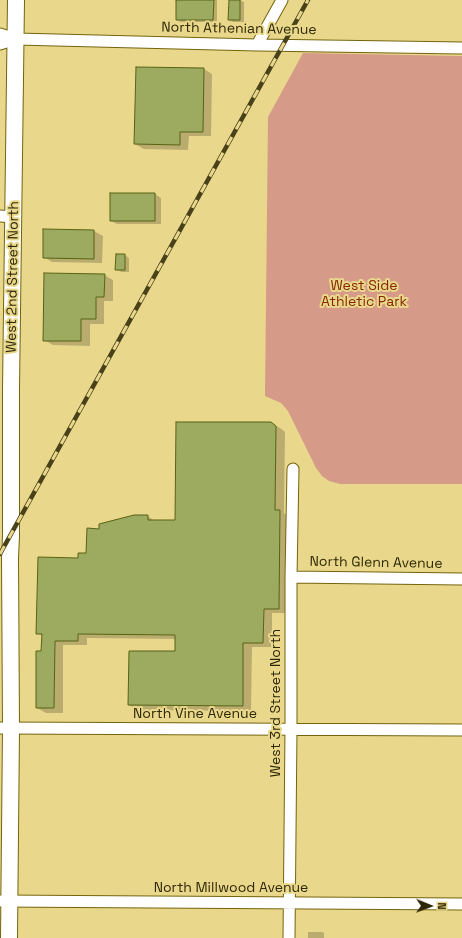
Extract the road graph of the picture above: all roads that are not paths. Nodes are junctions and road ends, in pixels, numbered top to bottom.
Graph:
1 (16, 0) edge
2 (282, 0) edge
3 (0, 34) edge
4 (16, 39) junction
5 (0, 44) edge
6 (257, 45) junction
7 (462, 48) edge
8 (7, 216) edge
9 (6, 389) edge
10 (293, 469) dead end
11 (5, 558) edge
12 (291, 577) junction
13 (462, 579) edge
14 (5, 728) edge
15 (291, 729) junction
16 (462, 730) edge
17 (5, 901) edge
18 (289, 903) junction
19 (462, 904) edge
20 (9, 938) edge
21 (289, 938) edge

1 - 4 street, West 2nd Street North
2 - 6 street
3 - 4 street
4 - 5 street
4 - 6 street, North Athenian Avenue
4 - 8 street, West 2nd Street North
6 - 7 street, North Athenian Avenue
8 - 9 street, West 2nd Street North
9 - 11 street, West 2nd Street North
10 - 12 street, West 3rd Street North
11 - 14 street, West 2nd Street North
12 - 13 street, North Glenn Avenue
12 - 15 street, West 3rd Street North
14 - 15 street, North Vine Avenue
14 - 17 street, West 2nd Street North
15 - 16 street, North Vine Avenue
15 - 18 street, West 3rd Street North
17 - 18 street, North Millwood Avenue
17 - 20 street, West 2nd Street North
18 - 19 street, North Millwood Avenue
18 - 21 street, West 3rd Street North

